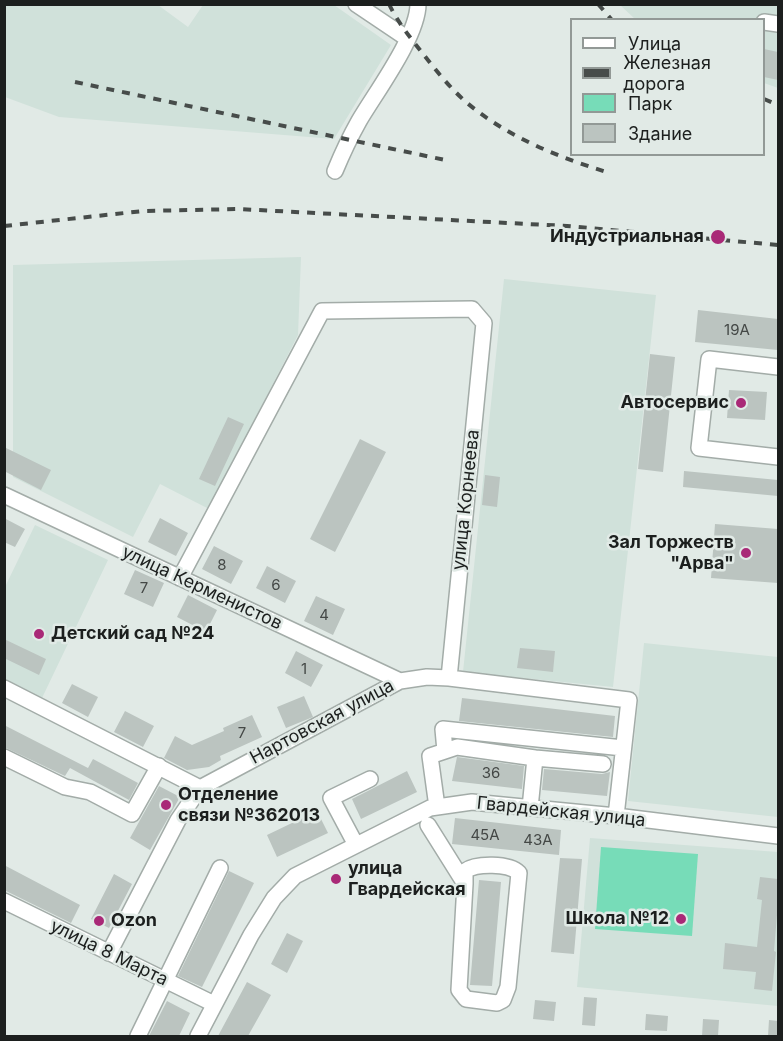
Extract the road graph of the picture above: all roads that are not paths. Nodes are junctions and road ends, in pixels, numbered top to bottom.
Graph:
1 (356, 4) edge
2 (418, 4) edge
3 (408, 39) junction
4 (335, 171) dead end
5 (778, 367) edge
6 (778, 457) edge
7 (4, 495) edge
8 (180, 578) junction
9 (448, 678) junction
10 (400, 681) junction
11 (4, 688) edge
12 (623, 748) junction
13 (445, 751) junction
14 (4, 758) edge
15 (535, 758) junction
16 (603, 764) dead end
17 (159, 766) junction
18 (370, 779) dead end
19 (201, 788) junction
20 (437, 807) junction
21 (530, 808) junction
22 (616, 816) junction
23 (428, 825) dead end
24 (778, 836) edge
25 (356, 845) junction
26 (220, 868) dead end
27 (465, 884) junction
28 (4, 901) edge
29 (109, 953) junction
30 (165, 981) junction
31 (214, 1004) junction
32 (138, 1036) edge
33 (198, 1036) edge

1 - 3 street
2 - 3 street
3 - 4 street
5 - 6 street
7 - 8 street, улица Керменистов
8 - 9 street, улица Корнеева
8 - 10 street, улица Керменистов
9 - 10 street, Нартовская улица
9 - 12 street, Нартовская улица
10 - 19 street, Нартовская улица
11 - 17 street
12 - 13 street
12 - 22 street, Нартовская улица
13 - 15 street
13 - 20 street
14 - 17 street
15 - 16 street
15 - 21 street
17 - 19 street
18 - 25 street
19 - 29 street, Нартовская улица
20 - 21 street, Гвардейская улица
20 - 25 street, Гвардейская улица
21 - 22 street, Гвардейская улица
22 - 24 street, Гвардейская улица
23 - 27 street
25 - 31 street, Гвардейская улица
26 - 30 street
27 - 27 street
28 - 29 street, улица 8 Марта
29 - 30 street, улица 8 Марта
30 - 31 street, улица 8 Марта
30 - 32 street
31 - 33 street, Гвардейская улица

